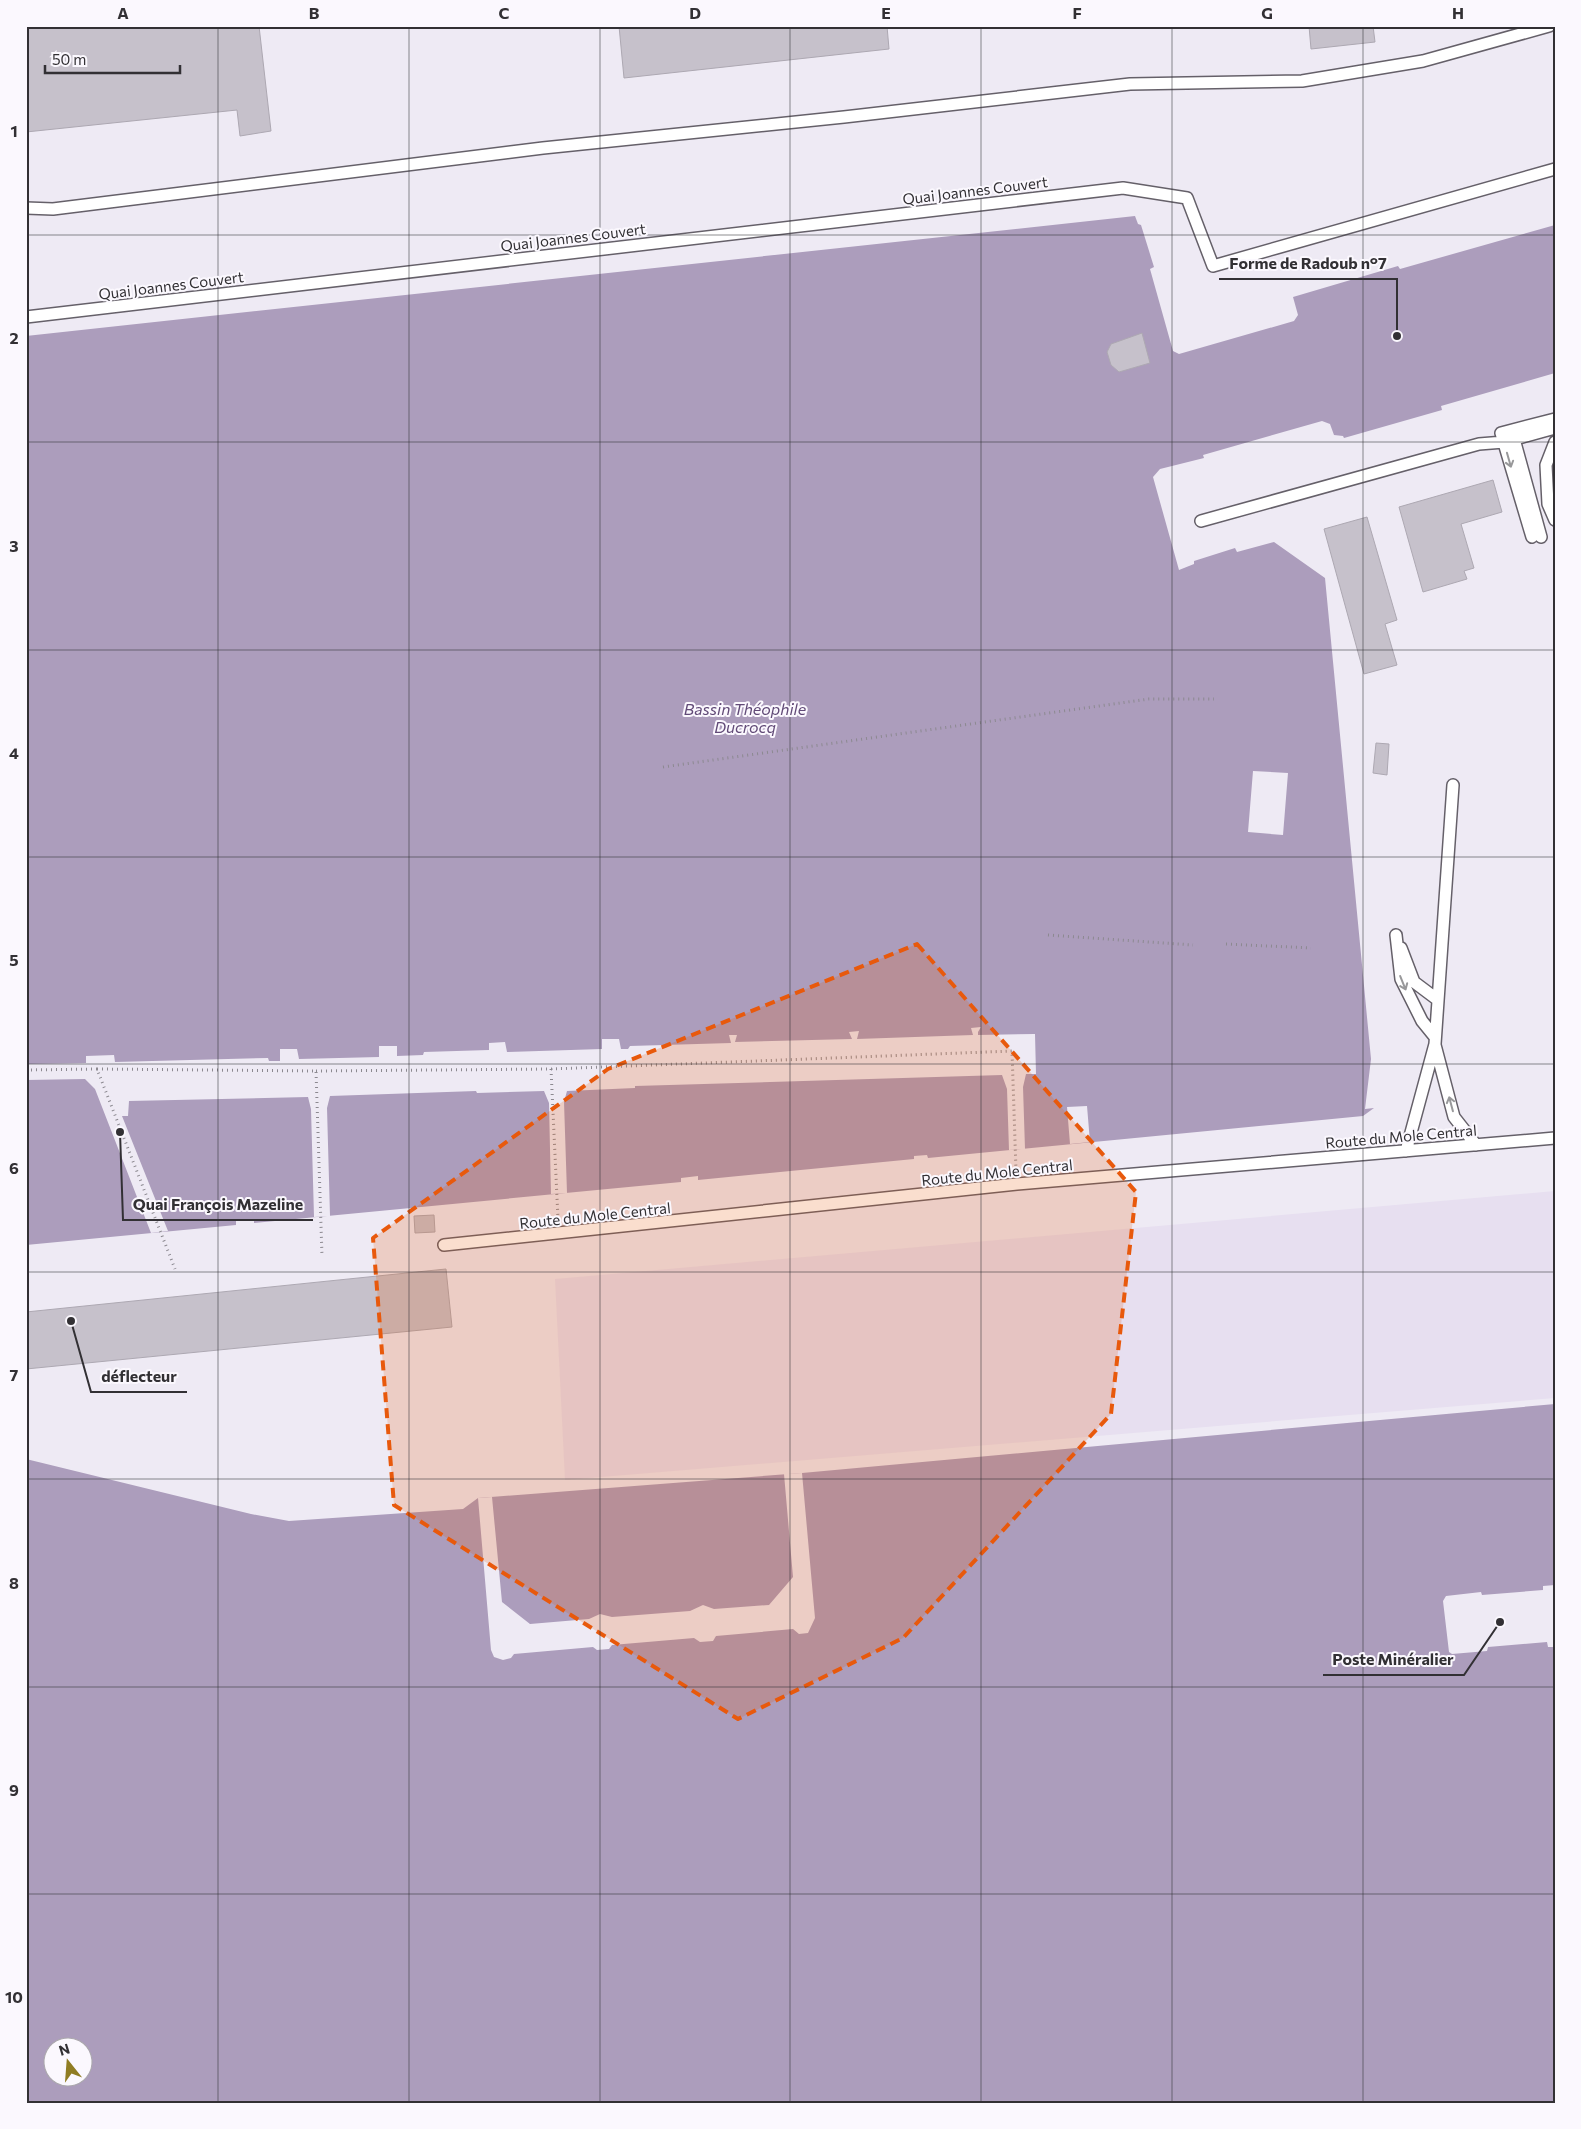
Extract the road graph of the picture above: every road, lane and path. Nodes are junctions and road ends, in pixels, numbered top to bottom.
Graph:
1 (1549, 26) edge
2 (1555, 169) edge
3 (26, 208) edge
4 (26, 317) edge
5 (1555, 418) edge
6 (1555, 428) edge
7 (1506, 438) junction
8 (1555, 442) edge
9 (1555, 520) edge
10 (1201, 522) dead end
11 (1536, 537) dead end
12 (1214, 699) dead end
13 (663, 767) dead end
14 (1454, 785) dead end
15 (1048, 934) dead end
16 (1226, 944) dead end
17 (1193, 945) dead end
18 (1311, 948) dead end
19 (1438, 1000) junction
20 (1435, 1040) junction
21 (97, 1069) junction
22 (552, 1069) junction
23 (26, 1070) edge
24 (316, 1071) junction
25 (1555, 1138) edge
26 (1476, 1144) junction
27 (1406, 1151) junction
28 (1016, 1154) dead end
29 (557, 1204) dead end
30 (444, 1245) dead end
31 (322, 1256) dead end
32 (175, 1269) dead end

1 - 3 lane
2 - 4 lane, Quai Joannes Couvert
5 - 7 lane
6 - 7 lane
7 - 10 lane
7 - 11 lane
8 - 9 lane
12 - 13 path
14 - 19 lane
15 - 17 path
16 - 18 path
19 - 20 lane
19 -> 20 lane
26 -> 20 lane
20 - 27 lane
21 - 23 path
21 - 24 path
21 - 32 path
22 - 24 path
22 - 28 path
22 - 29 path
24 - 31 path
25 - 26 lane, Route du Mole Central
26 - 27 lane, Route du Mole Central
27 - 30 lane, Route du Mole Central

